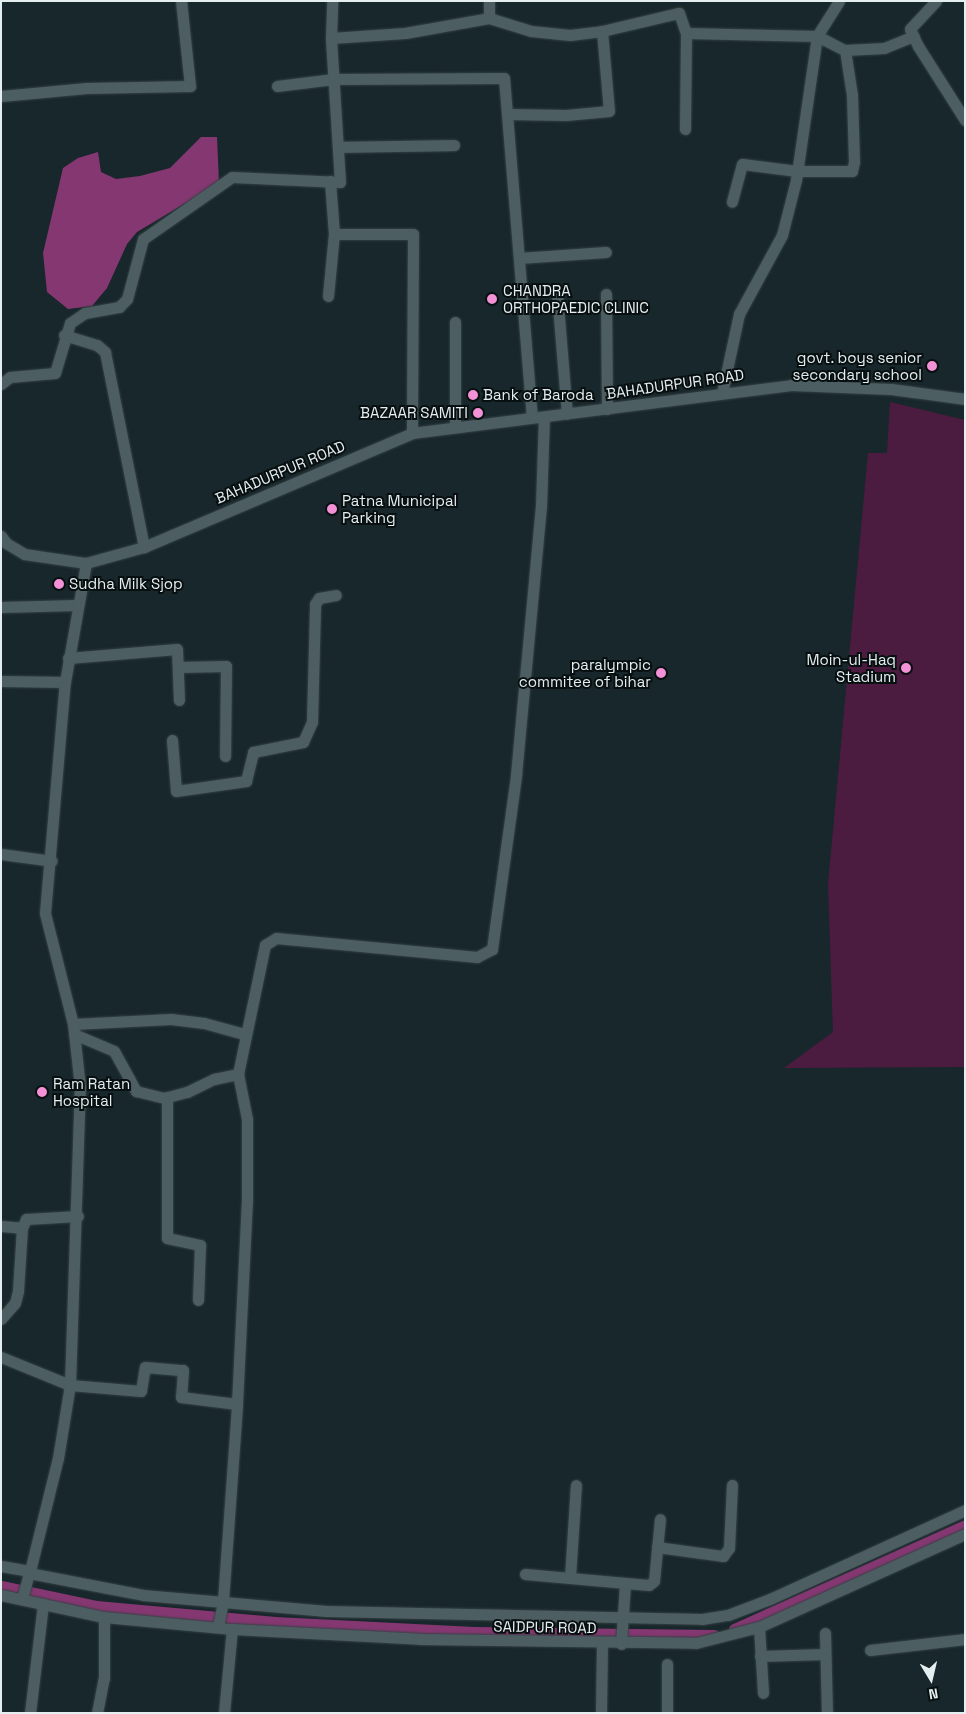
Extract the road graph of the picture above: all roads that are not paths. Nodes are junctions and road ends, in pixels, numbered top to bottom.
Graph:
1 (181, 1) edge
2 (332, 1) edge
3 (489, 1) edge
4 (839, 1) edge
5 (936, 1) edge
6 (489, 18) junction
7 (602, 31) junction
8 (686, 33) junction
9 (817, 36) junction
10 (914, 36) junction
11 (331, 38) junction
12 (845, 50) junction
13 (334, 79) junction
14 (277, 86) dead end
15 (1, 96) edge
16 (507, 114) junction
17 (965, 120) edge
18 (685, 129) dead end
19 (454, 145) dead end
20 (338, 147) junction
21 (797, 171) junction
22 (330, 181) junction
23 (732, 202) dead end
24 (334, 234) junction
25 (606, 252) dead end
26 (519, 258) junction
27 (557, 293) dead end
28 (606, 294) dead end
29 (328, 296) dead end
30 (455, 322) dead end
31 (64, 334) junction
32 (1, 384) edge
33 (722, 393) junction
34 (965, 399) edge
35 (607, 408) junction
36 (568, 414) junction
37 (532, 417) junction
38 (544, 418) junction
39 (455, 427) junction
40 (412, 433) junction
41 (1, 536) edge
42 (7, 547) edge
43 (144, 547) junction
44 (86, 563) junction
45 (336, 595) dead end
46 (77, 605) junction
47 (1, 607) edge
48 (68, 658) junction
49 (178, 667) junction
50 (1, 681) edge
51 (65, 682) junction
52 (179, 700) dead end
53 (172, 740) dead end
54 (225, 756) dead end
55 (1, 854) edge
56 (52, 861) junction
57 (73, 1029) junction
58 (244, 1034) junction
59 (238, 1074) junction
60 (167, 1097) junction
61 (78, 1216) junction
62 (1, 1226) edge
63 (22, 1228) junction
64 (198, 1300) dead end
65 (1, 1319) edge
66 (1, 1357) edge
67 (70, 1385) junction
68 (237, 1404) junction
69 (576, 1485) dead end
70 (732, 1485) dead end
71 (965, 1510) edge
72 (660, 1518) dead end
73 (965, 1534) edge
74 (658, 1547) junction
75 (1, 1566) edge
76 (28, 1574) junction
77 (525, 1574) dead end
78 (570, 1577) junction
79 (625, 1583) junction
80 (1, 1595) edge
81 (23, 1595) junction
82 (223, 1603) junction
83 (43, 1604) junction
84 (104, 1617) junction
85 (728, 1618) junction
86 (622, 1621) junction
87 (219, 1624) junction
88 (759, 1626) junction
89 (232, 1629) junction
90 (825, 1633) dead end
91 (732, 1634) junction
92 (965, 1639) edge
93 (621, 1641) junction
94 (602, 1643) junction
95 (870, 1650) dead end
96 (826, 1654) junction
97 (760, 1656) junction
98 (667, 1664) dead end
99 (763, 1693) dead end
100 (30, 1713) edge
101 (97, 1713) edge
102 (224, 1713) edge
103 (600, 1713) edge
104 (667, 1713) edge
105 (827, 1713) edge

1 - 15 street
2 - 11 street
3 - 6 street
4 - 9 street
5 - 10 street
6 - 7 street
6 - 11 street
7 - 8 street
7 - 16 street
8 - 9 street
8 - 18 street
9 - 12 street
9 - 21 street
10 - 12 street
10 - 17 street
11 - 13 street
12 - 21 street
13 - 14 street
13 - 16 street
13 - 20 street
16 - 26 street
19 - 20 street
20 - 22 street
21 - 23 street
21 - 33 street
22 - 24 street
22 - 31 street
24 - 29 street
24 - 40 street
25 - 26 street
26 - 37 street
27 - 36 street
28 - 35 street
30 - 39 street
31 - 32 street
31 - 43 street
33 - 34 street, BAHADURPUR ROAD
33 - 35 street, BAHADURPUR ROAD
35 - 36 street, BAHADURPUR ROAD
36 - 38 street, BAHADURPUR ROAD
37 - 38 street, BAHADURPUR ROAD
37 - 39 street, BAHADURPUR ROAD
38 - 58 street
39 - 40 street, BAHADURPUR ROAD
40 - 43 street, BAHADURPUR ROAD
41 - 42 street
42 - 44 street
43 - 44 street, BAHADURPUR ROAD
44 - 46 street
45 - 53 street
46 - 47 street
46 - 48 street
48 - 49 street
48 - 51 street
49 - 52 street
49 - 54 street
50 - 51 street
51 - 56 street
55 - 56 street
56 - 57 street
57 - 58 street
57 - 60 street
57 - 61 street
58 - 59 street
59 - 60 street
59 - 68 street
60 - 64 street
61 - 63 street
61 - 67 street
62 - 63 street
63 - 65 street
66 - 67 street
67 - 68 street
67 - 76 street
68 - 82 street
69 - 78 street
70 - 74 street
71 - 85 street
72 - 74 street
73 - 88 street, SAIDPUR ROAD
74 - 79 street
75 - 76 street
76 - 81 street
76 - 82 street
77 - 78 street
78 - 79 street
79 - 86 street
80 - 81 street, SAIDPUR ROAD
81 - 83 street, SAIDPUR ROAD
82 - 86 street
82 - 87 street
83 - 84 street, SAIDPUR ROAD
83 - 100 street
84 - 87 street, SAIDPUR ROAD
84 - 101 street
85 - 86 street
85 - 91 street
86 - 93 street
87 - 89 street, SAIDPUR ROAD
88 - 91 street, SAIDPUR ROAD
88 - 97 street
89 - 94 street, SAIDPUR ROAD
89 - 102 street
90 - 96 street
91 - 93 street, SAIDPUR ROAD
92 - 95 street
93 - 94 street, SAIDPUR ROAD
94 - 103 street
96 - 97 street
96 - 105 street
97 - 99 street
98 - 104 street

